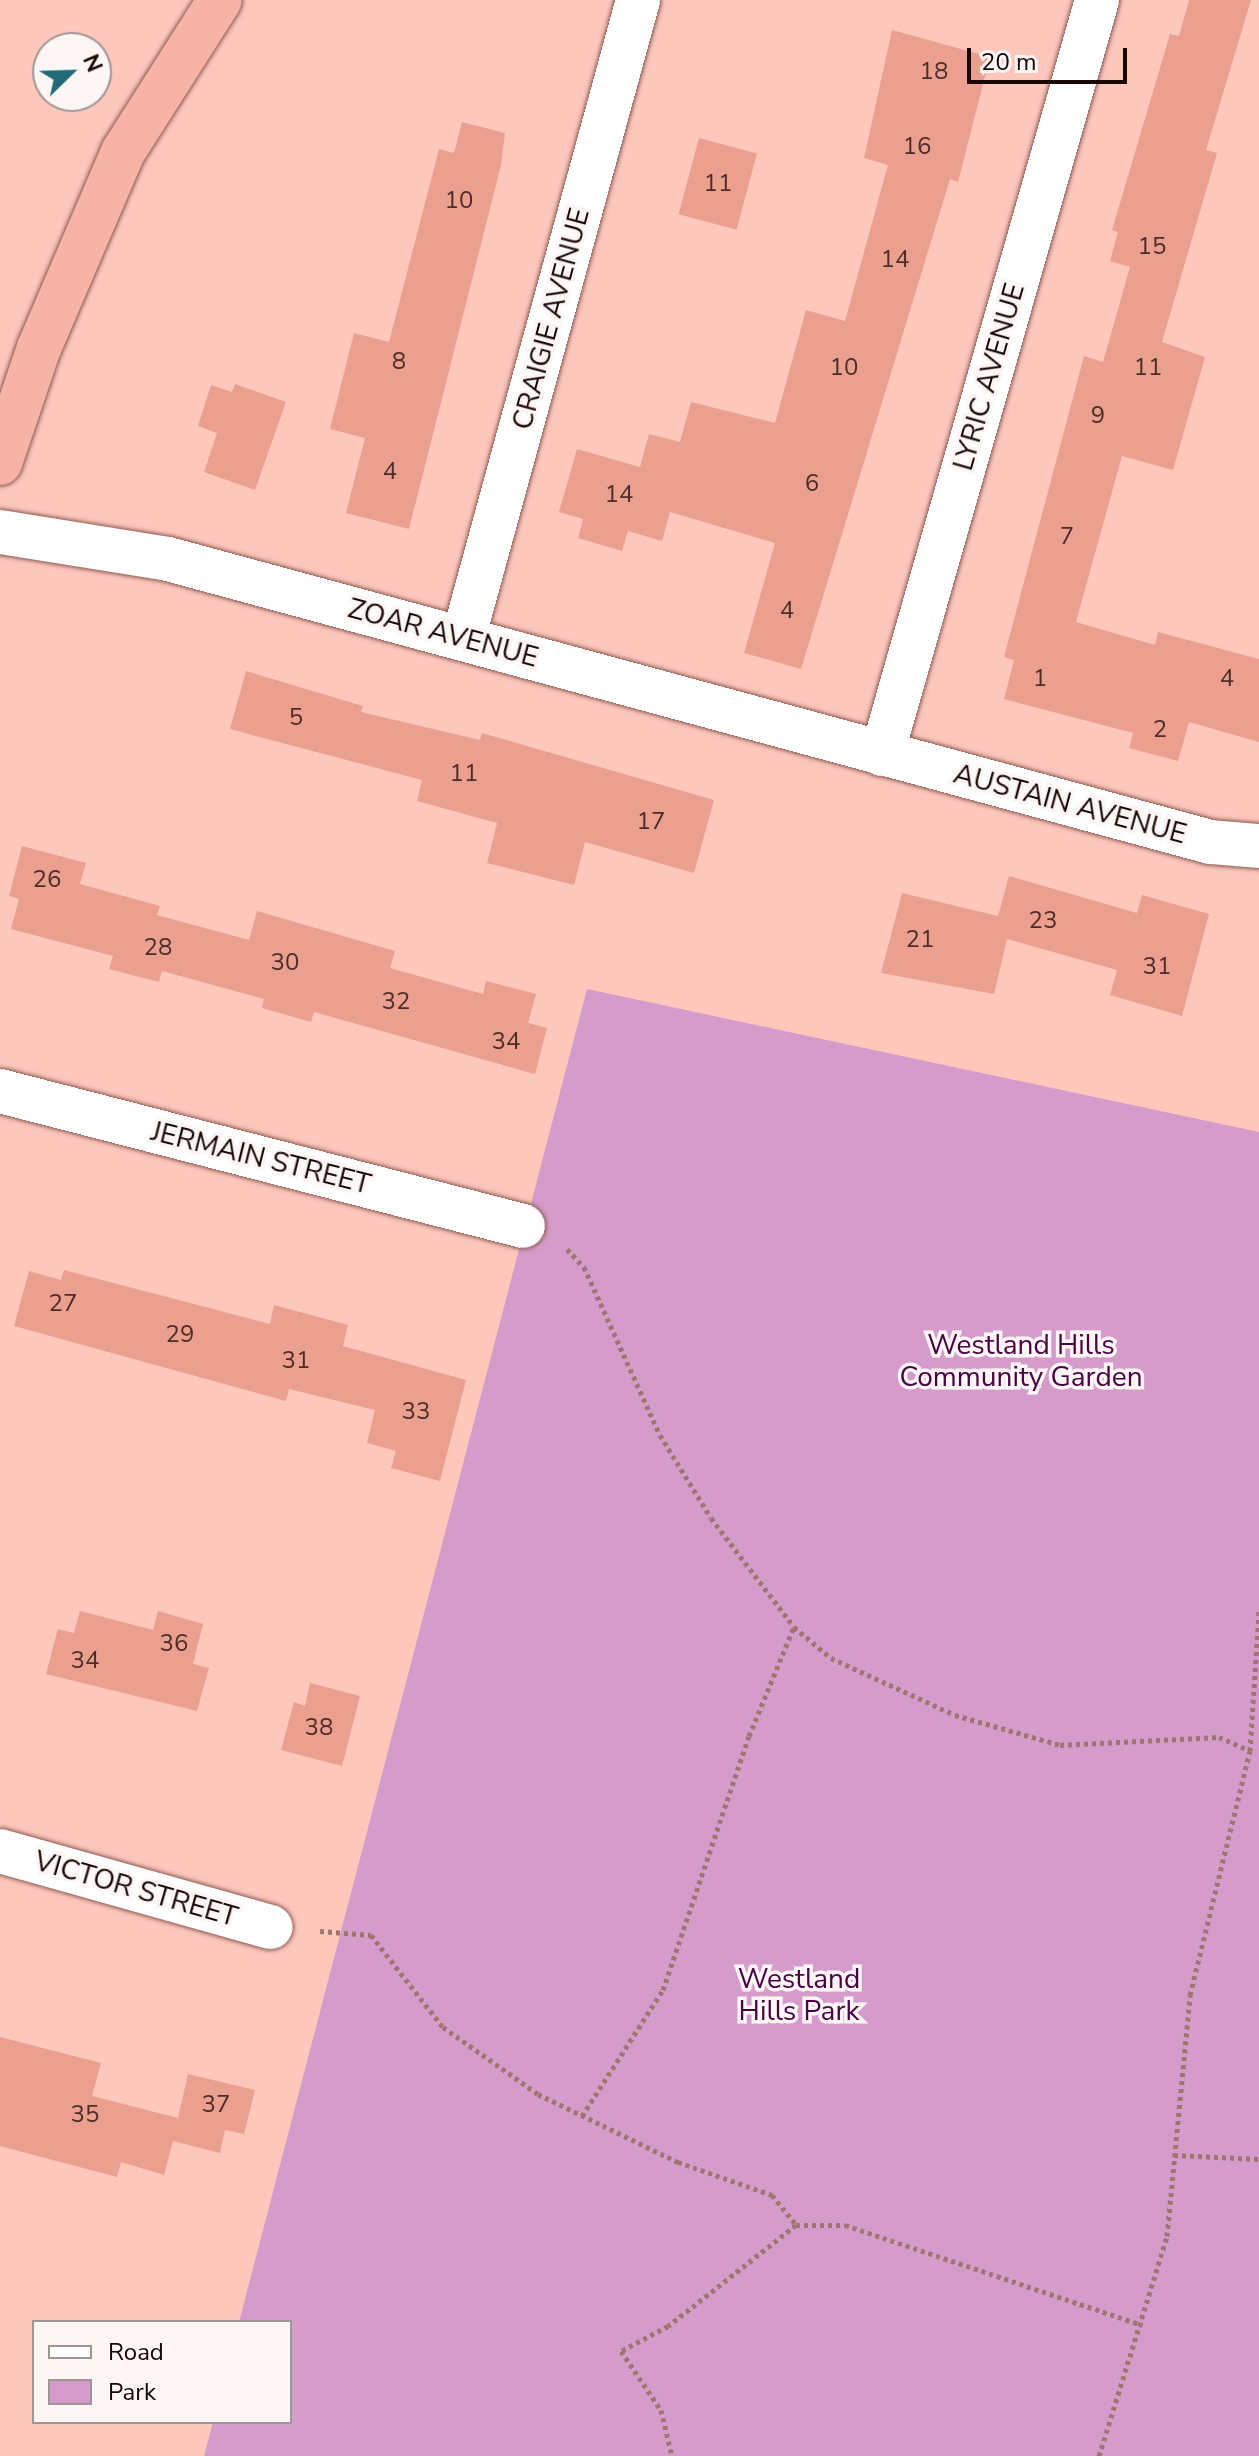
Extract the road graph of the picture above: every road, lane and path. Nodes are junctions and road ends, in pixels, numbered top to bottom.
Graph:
1 (220, 0) edge
2 (638, 0) edge
3 (1097, 0) edge
4 (0, 463) edge
5 (0, 532) edge
6 (463, 639) junction
7 (882, 754) junction
8 (1259, 846) edge
9 (0, 1091) edge
10 (523, 1226) joint
11 (1259, 1611) edge
12 (794, 1627) junction
13 (1257, 1682) edge
14 (1250, 1751) junction
15 (0, 1851) edge
16 (271, 1927) joint
17 (582, 2116) junction
18 (1174, 2155) junction
19 (1259, 2159) edge
20 (796, 2225) junction
21 (1143, 2325) junction
22 (672, 2456) edge
23 (1099, 2456) edge

1 - 4 highway
2 - 6 street, CRAIGIE AVENUE
3 - 7 street, LYRIC AVENUE
5 - 6 street, ZOAR AVENUE
6 - 7 street, ZOAR AVENUE
7 - 8 street, AUSTAIN AVENUE
9 - 10 street, JERMAIN STREET
10 - 12 path
11 - 13 path
12 - 14 path
12 - 17 path
13 - 14 path
14 - 18 path
15 - 16 street, VICTOR STREET
16 - 17 path
17 - 20 path
18 - 19 path
18 - 21 path
20 - 21 path
20 - 22 path
21 - 23 path

